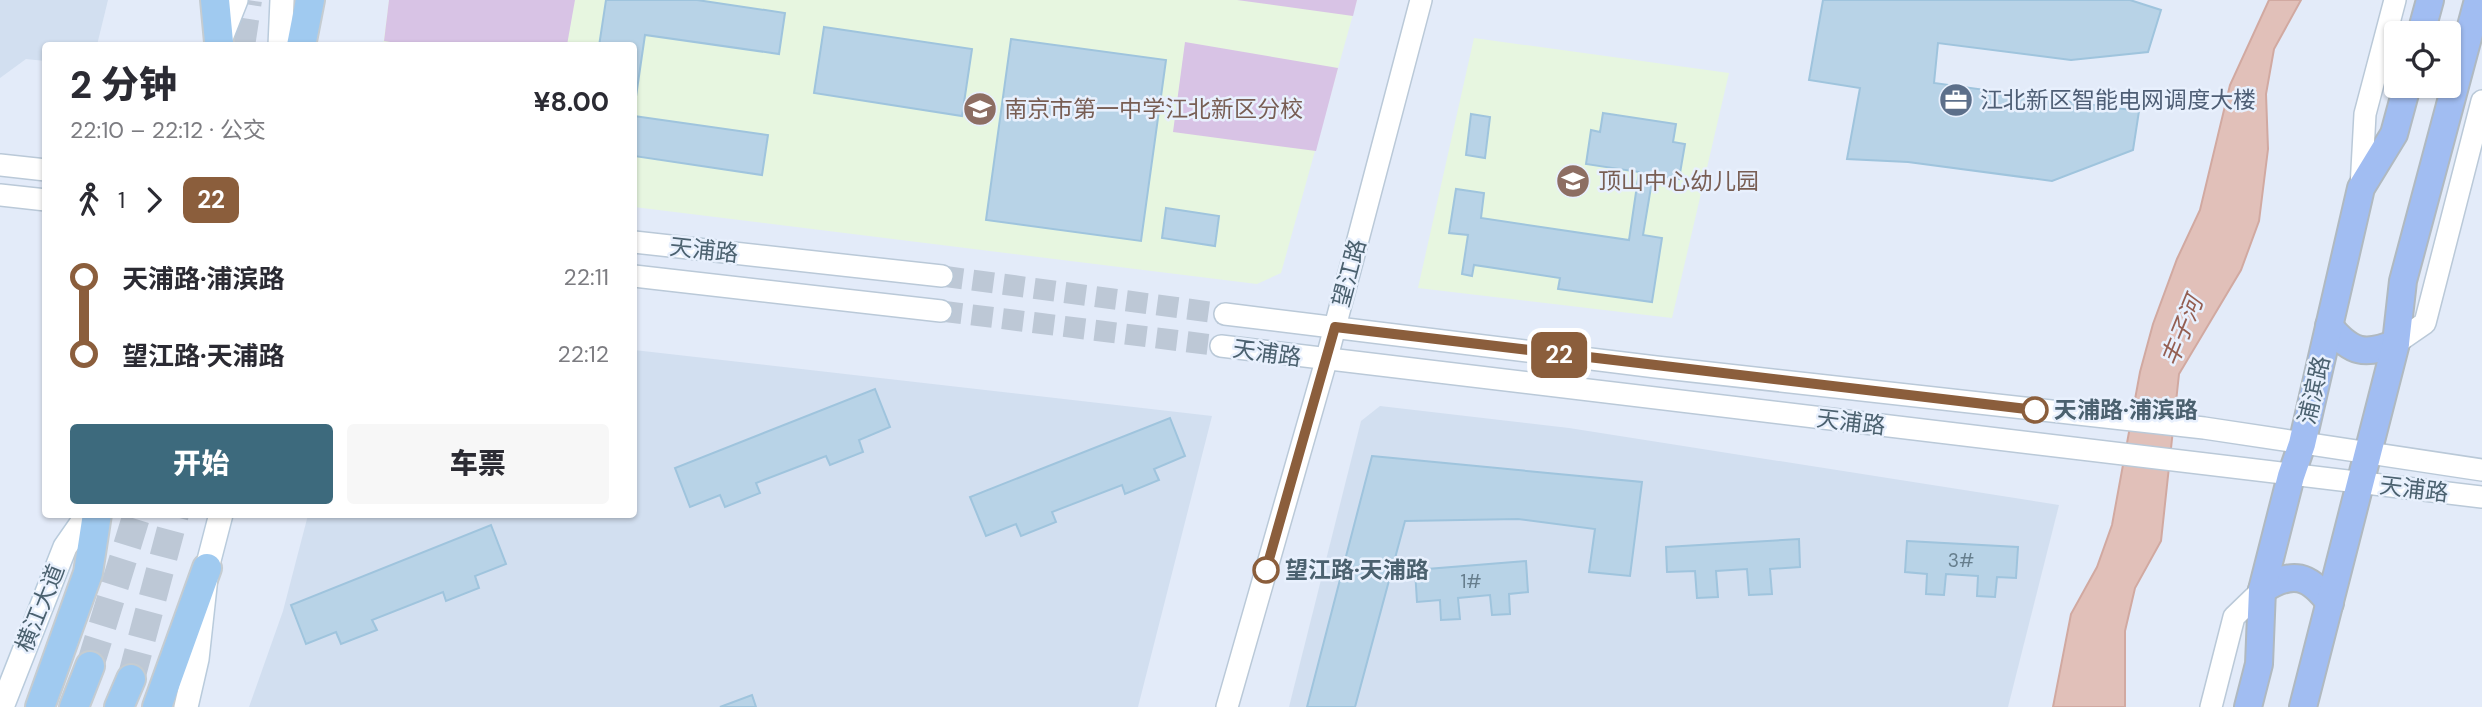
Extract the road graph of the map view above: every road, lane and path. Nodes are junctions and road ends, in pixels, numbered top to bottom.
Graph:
1 (215, 0) edge
2 (236, 0) edge
3 (282, 0) edge
4 (310, 0) edge
5 (1421, 0) edge
6 (2395, 0) edge
7 (2430, 0) edge
8 (2478, 0) edge
9 (2424, 21) edge
10 (219, 42) edge
11 (220, 42) edge
12 (280, 42) edge
13 (302, 42) edge
14 (2404, 98) edge
15 (2482, 102) edge
16 (0, 165) edge
17 (42, 170) edge
18 (2361, 188) junction
19 (0, 195) edge
20 (42, 200) edge
21 (637, 242) edge
22 (637, 276) edge
23 (942, 276) tunnel mouth
24 (941, 311) tunnel mouth
25 (1225, 314) tunnel mouth
26 (2329, 326) junction
27 (1335, 327) junction
28 (2396, 343) junction
29 (1220, 346) tunnel mouth
30 (1326, 361) junction
31 (2302, 444) junction
32 (2366, 455) junction
33 (2482, 470) edge
34 (2291, 476) junction
35 (2361, 482) junction
36 (2482, 497) edge
37 (85, 518) edge
38 (96, 518) edge
39 (220, 518) edge
40 (206, 568) junction
41 (2262, 590) junction
42 (2330, 603) junction
43 (90, 666) tunnel mouth
44 (131, 678) tunnel mouth
45 (40, 706) edge
46 (2, 707) edge
47 (74, 707) edge
48 (119, 707) edge
49 (157, 707) edge
50 (186, 707) edge
51 (1227, 707) edge
52 (2211, 707) edge
53 (2248, 707) edge
54 (2303, 707) edge

1 - 10 highway
2 - 11 main road
3 - 12 main road
4 - 13 highway
5 - 27 street, 望江路
6 - 18 street, 浦滨路
7 - 9 main road
8 - 28 main road
14 - 18 main road, 浦滨路
15 - 28 street
16 - 17 street
18 - 26 main road, 浦滨路
19 - 20 street
21 - 23 street, 天浦路
22 - 24 street, 天浦路
25 - 27 street, 天浦路
26 - 28 main road
26 - 31 main road, 浦滨路
27 - 30 street, 望江路
27 - 31 street, 天浦路
28 - 32 main road
29 - 30 street, 天浦路
30 - 34 street, 天浦路
30 - 51 street, 望江路
31 - 32 street, 天浦路
31 - 34 main road, 浦滨路
32 - 33 street, 天浦路
32 - 35 main road
34 - 35 street, 天浦路
34 - 41 main road, 浦滨路
35 - 36 street, 天浦路
35 - 42 main road
37 - 46 main road, 横江大道
38 - 45 highway
39 - 40 main road
40 - 49 highway
40 - 50 main road
41 - 42 main road
41 - 52 street
41 - 53 main road, 浦滨路
42 - 54 main road
43 - 47 highway
44 - 48 highway

